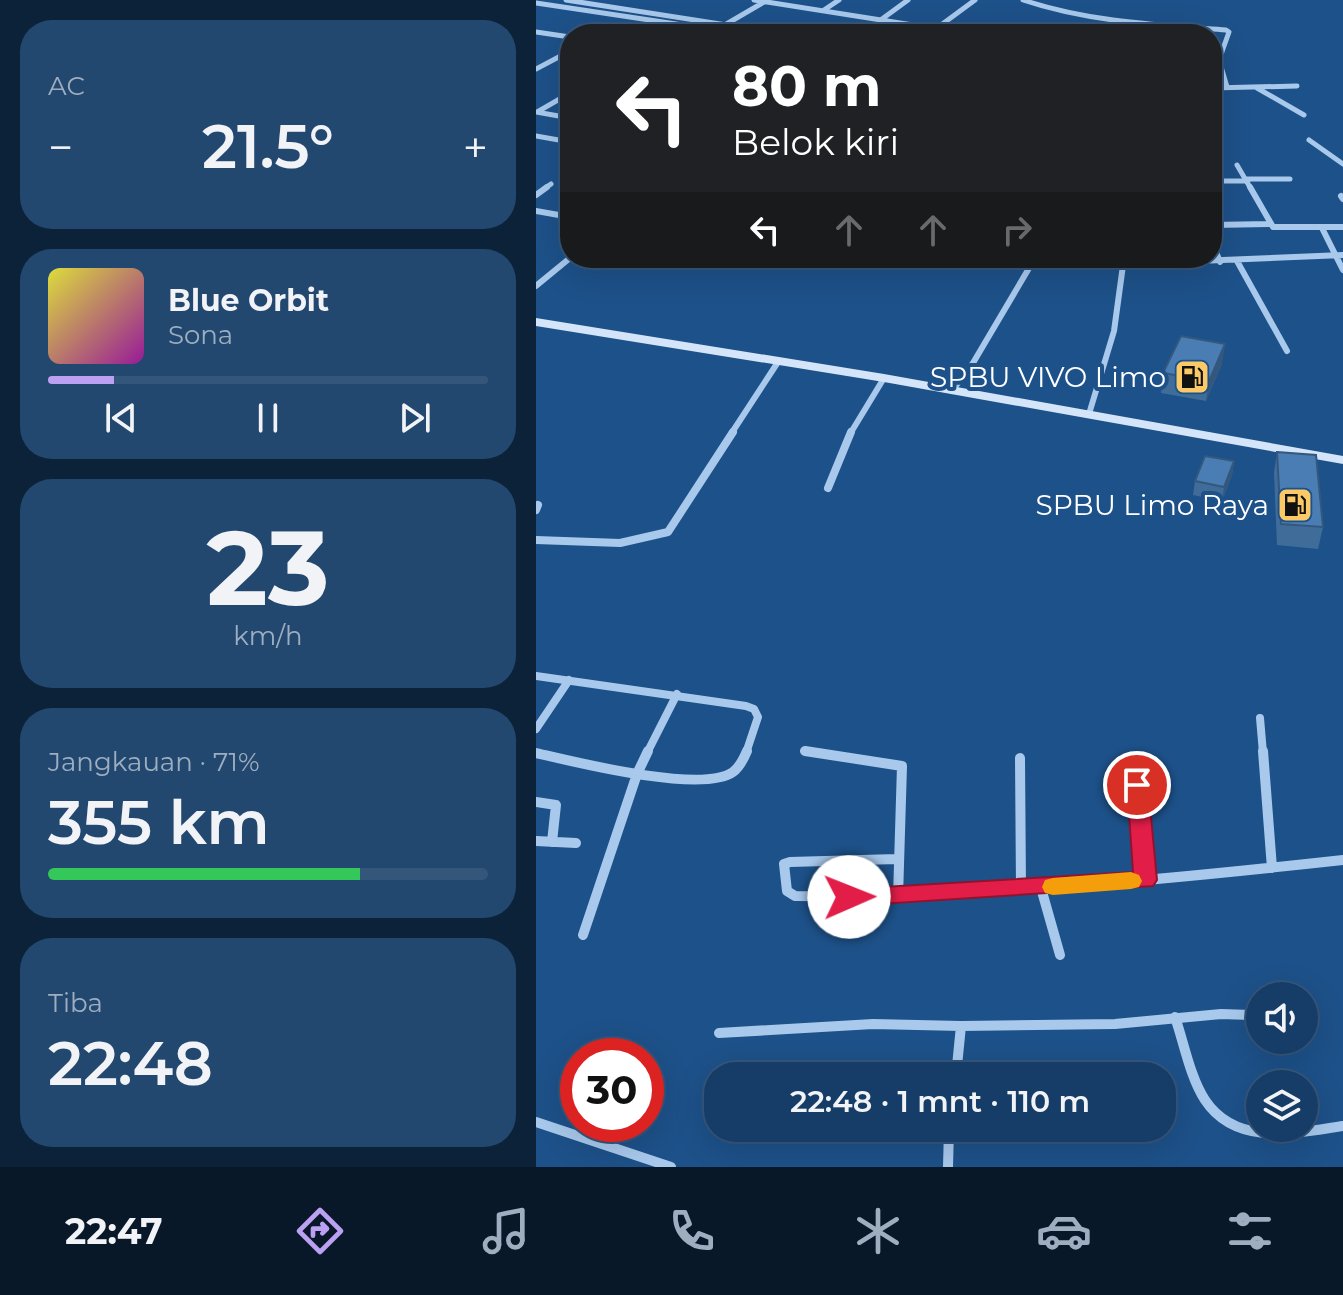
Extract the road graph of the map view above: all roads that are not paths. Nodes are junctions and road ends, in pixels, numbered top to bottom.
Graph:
1 (566, 0) edge
2 (754, 0) edge
3 (839, 0) edge
4 (908, 0) edge
5 (975, 0) edge
6 (1023, 0) edge
7 (766, 1) edge
8 (536, 3) edge
9 (823, 11) junction
10 (882, 19) junction
11 (677, 24) edge
12 (719, 24) edge
13 (727, 24) edge
14 (913, 24) edge
15 (942, 24) edge
16 (1149, 24) edge
17 (536, 32) edge
18 (560, 36) edge
19 (560, 56) edge
20 (536, 69) edge
21 (1222, 80) edge
22 (1297, 86) dead end
23 (1222, 87) edge
24 (1227, 87) junction
25 (1257, 87) junction
26 (560, 99) edge
27 (536, 112) edge
28 (1304, 115) dead end
29 (560, 116) edge
30 (536, 136) edge
31 (1309, 140) dead end
32 (560, 143) edge
33 (1343, 164) edge
34 (1237, 165) dead end
35 (1290, 179) dead end
36 (1247, 180) junction
37 (1222, 181) edge
38 (551, 184) dead end
39 (536, 195) edge
40 (536, 211) edge
41 (560, 215) edge
42 (1269, 224) junction
43 (1222, 225) edge
44 (1343, 227) edge
45 (1322, 228) junction
46 (1343, 255) edge
47 (1334, 256) junction
48 (1237, 261) junction
49 (1222, 262) edge
50 (560, 266) edge
51 (1029, 268) edge
52 (1123, 268) edge
53 (1343, 270) edge
54 (536, 286) edge
55 (536, 322) edge
56 (1287, 351) dead end
57 (778, 362) junction
58 (884, 378) junction
59 (952, 391) junction
60 (1089, 414) junction
61 (1343, 460) edge
62 (828, 488) dead end
63 (536, 540) edge
64 (536, 676) edge
65 (569, 680) junction
66 (677, 694) junction
67 (1260, 718) dead end
68 (536, 729) edge
69 (805, 751) dead end
70 (536, 753) edge
71 (1020, 758) dead end
72 (637, 774) junction
73 (1137, 785) dead end
74 (536, 802) edge
75 (536, 841) edge
76 (552, 842) junction
77 (576, 843) dead end
78 (897, 859) junction
79 (1343, 860) edge
80 (1272, 868) junction
81 (1145, 880) junction
82 (1041, 888) junction
83 (1021, 889) junction
84 (898, 897) junction
85 (583, 935) dead end
86 (1060, 955) dead end
87 (1246, 1015) edge
88 (1175, 1017) junction
89 (961, 1026) junction
90 (719, 1033) dead end
91 (957, 1062) edge
92 (536, 1122) edge
93 (1343, 1126) edge
94 (949, 1142) edge
95 (671, 1167) edge
96 (948, 1167) edge

1 - 12 street
2 - 7 street
3 - 9 street
4 - 10 street
5 - 15 street
6 - 16 street
7 - 9 street
7 - 13 street
8 - 11 street
9 - 10 street
10 - 14 street
17 - 18 street
19 - 20 street
21 - 24 street
22 - 25 street
23 - 24 street
24 - 25 street
25 - 28 street
26 - 27 street
27 - 29 street
30 - 32 street
31 - 33 street
34 - 36 street
35 - 36 street
36 - 37 street
36 - 42 street
38 - 39 street
40 - 41 street
42 - 43 street
42 - 45 street
44 - 45 street
45 - 47 street
46 - 47 street
47 - 48 street
47 - 53 street
48 - 49 street
48 - 56 street
50 - 54 street
51 - 59 street
52 - 60 street
55 - 57 main road
57 - 58 main road
57 - 63 street
58 - 59 main road
58 - 62 street
59 - 60 main road
60 - 61 main road
64 - 65 street
65 - 66 street
65 - 68 street
66 - 72 street
66 - 72 street
67 - 80 street
69 - 78 street
70 - 72 street
71 - 83 street
72 - 85 street
73 - 81 street
74 - 76 street
75 - 76 street
76 - 77 street
78 - 84 street
78 - 84 street
79 - 80 street
80 - 81 street
81 - 82 street
82 - 83 street
82 - 86 street
83 - 84 street
87 - 88 street
88 - 89 street
88 - 93 street
89 - 90 street
89 - 91 street
92 - 95 street
94 - 96 street

